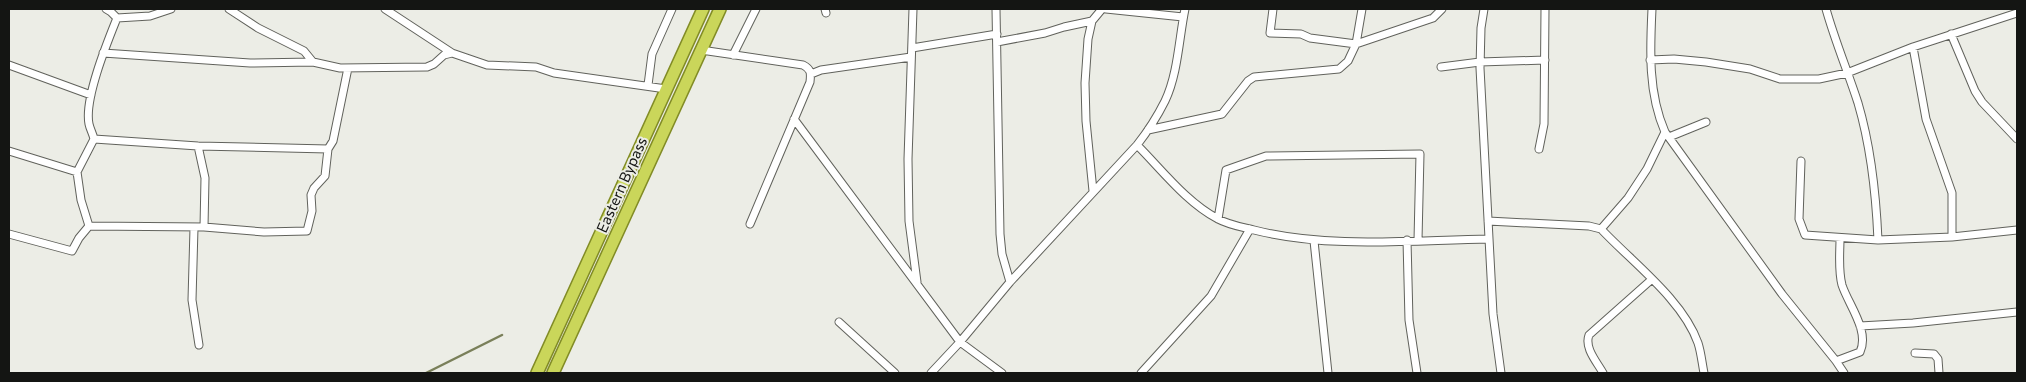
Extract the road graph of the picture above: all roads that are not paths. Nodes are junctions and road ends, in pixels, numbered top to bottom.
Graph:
1 (106, 9) edge
2 (171, 9) edge
3 (229, 9) edge
4 (385, 9) edge
5 (672, 9) edge
6 (703, 9) edge
7 (720, 9) edge
8 (756, 9) edge
9 (913, 9) edge
10 (996, 9) edge
11 (1104, 9) edge
12 (1185, 9) edge
13 (1273, 9) edge
14 (1362, 9) edge
15 (1442, 9) edge
16 (1484, 9) edge
17 (1545, 9) edge
18 (1652, 9) edge
19 (1826, 9) edge
20 (2017, 13) edge
21 (1183, 17) junction
22 (116, 18) junction
23 (1092, 21) junction
24 (1951, 34) junction
25 (997, 38) junction
26 (1356, 44) junction
27 (1913, 47) junction
28 (912, 48) junction
29 (701, 50) junction
30 (103, 53) junction
31 (452, 53) junction
32 (733, 54) junction
33 (911, 57) junction
34 (1545, 60) junction
35 (1650, 60) junction
36 (313, 62) junction
37 (1480, 62) junction
38 (9, 65) edge
39 (1441, 67) dead end
40 (348, 68) junction
41 (1847, 73) junction
42 (811, 74) junction
43 (648, 85) junction
44 (666, 89) junction
45 (91, 95) junction
46 (794, 120) junction
47 (1706, 122) dead end
48 (1148, 130) junction
49 (1667, 134) junction
50 (2016, 136) edge
51 (94, 139) junction
52 (1137, 145) junction
53 (198, 146) junction
54 (328, 149) junction
55 (1539, 150) dead end
56 (9, 151) edge
57 (1801, 161) dead end
58 (77, 172) junction
59 (1093, 191) junction
60 (1218, 219) junction
61 (1488, 221) junction
62 (750, 224) dead end
63 (89, 226) junction
64 (194, 228) junction
65 (204, 228) junction
66 (1250, 229) junction
67 (1602, 229) junction
68 (2017, 230) edge
69 (9, 234) edge
70 (1952, 237) junction
71 (1840, 238) junction
72 (1489, 239) junction
73 (1314, 240) junction
74 (1407, 240) junction
75 (1418, 240) junction
76 (1878, 240) junction
77 (1651, 280) junction
78 (917, 282) junction
79 (1010, 282) junction
80 (2017, 312) edge
81 (839, 322) dead end
82 (1860, 326) junction
83 (960, 342) junction
84 (199, 345) dead end
85 (1914, 353) dead end
86 (1836, 361) junction
87 (537, 373) edge
88 (553, 373) edge
89 (895, 373) edge
90 (931, 373) edge
91 (1002, 373) edge
92 (1141, 373) edge
93 (1328, 373) edge
94 (1417, 373) edge
95 (1502, 373) edge
96 (1603, 373) edge
97 (1704, 373) edge
98 (1844, 373) edge
99 (1939, 373) edge

1 - 22 street
2 - 22 street
3 - 36 street
4 - 31 street
5 - 43 street
6 - 44 highway, Eastern Bypass
7 - 29 highway, Eastern Bypass
8 - 32 street
9 - 28 street
10 - 25 street
11 - 21 street
11 - 23 street
12 - 21 street
13 - 26 street
14 - 26 street
15 - 26 street
16 - 37 street
17 - 34 street
18 - 35 street
19 - 41 street
20 - 24 street
21 - 48 street
22 - 30 street
23 - 25 street
23 - 59 street
24 - 27 street
24 - 50 street
25 - 28 street
25 - 79 street
26 - 48 street
27 - 41 street
27 - 70 street
28 - 33 street
29 - 32 street
29 - 88 highway, Eastern Bypass
30 - 36 street
30 - 45 street
31 - 40 street
31 - 43 street
32 - 42 street
33 - 42 street
33 - 78 street
34 - 37 street
34 - 55 street
35 - 41 street
35 - 49 street
36 - 40 street
37 - 39 street
37 - 61 street
38 - 45 street
40 - 54 street
41 - 76 street
42 - 46 street
43 - 44 street
44 - 87 highway, Eastern Bypass
45 - 51 street
46 - 62 street
46 - 78 street
47 - 49 street
48 - 52 street
49 - 67 street
49 - 86 street
51 - 53 street
51 - 58 street
52 - 59 street
52 - 60 street
53 - 54 street
53 - 65 street
54 - 65 street
56 - 58 street
57 - 71 street
58 - 63 street
59 - 79 street
60 - 66 street
60 - 75 street
61 - 67 street
61 - 72 street
63 - 64 street
63 - 69 street
64 - 65 street
64 - 84 street
66 - 73 street
66 - 92 street
67 - 77 street
68 - 70 street
70 - 76 street
71 - 76 street
71 - 82 street
72 - 75 street
72 - 95 street
73 - 74 street
73 - 93 street
74 - 75 street
74 - 94 street
77 - 96 street
77 - 97 street
78 - 83 street
79 - 83 street
80 - 82 street
81 - 89 street
82 - 86 street
83 - 90 street
83 - 91 street
85 - 99 street
86 - 98 street

